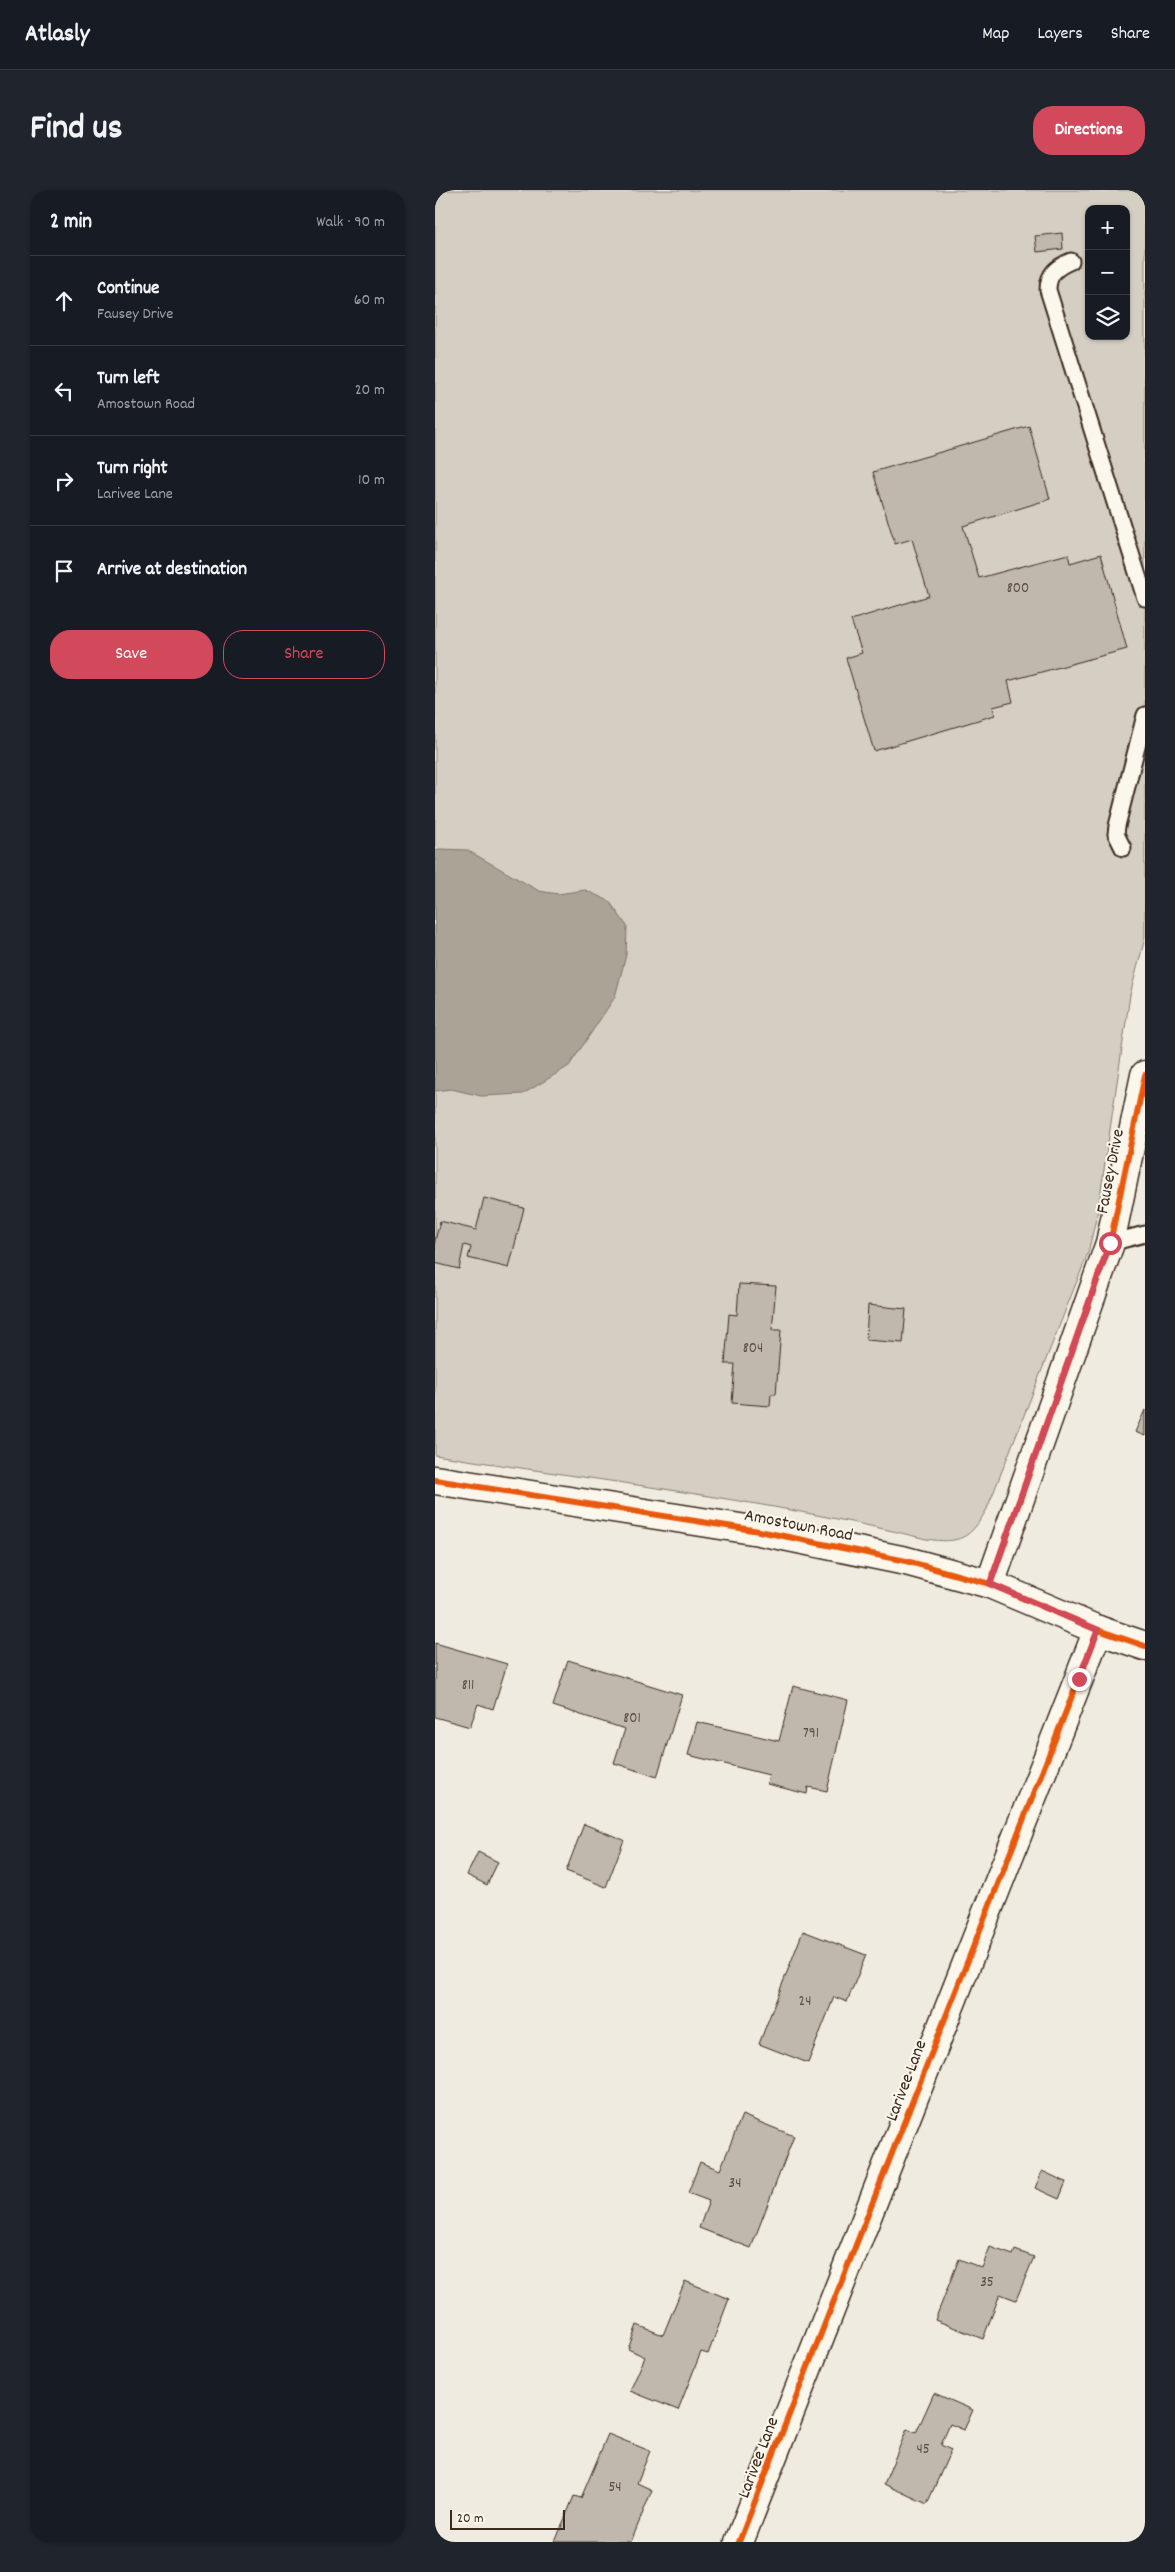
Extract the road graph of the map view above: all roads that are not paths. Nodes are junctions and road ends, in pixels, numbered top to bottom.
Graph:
1 (1071, 261) dead end
2 (1145, 598) edge
3 (1145, 715) edge
4 (1123, 848) dead end
5 (1145, 1075) edge
6 (1138, 1138) edge
7 (1145, 1234) edge
8 (1110, 1243) junction
9 (435, 1480) edge
10 (990, 1584) junction
11 (1098, 1630) junction
12 (1145, 1646) edge
13 (739, 2542) edge

1 - 2 lane
3 - 4 lane
5 - 6 street, Fausey Drive
6 - 8 street, Fausey Drive
7 - 8 lane
8 - 10 street, Fausey Drive
9 - 10 street, Amostown Road
10 - 11 street, Amostown Road
11 - 12 street, Amostown Road
11 - 13 street, Larivee Lane

